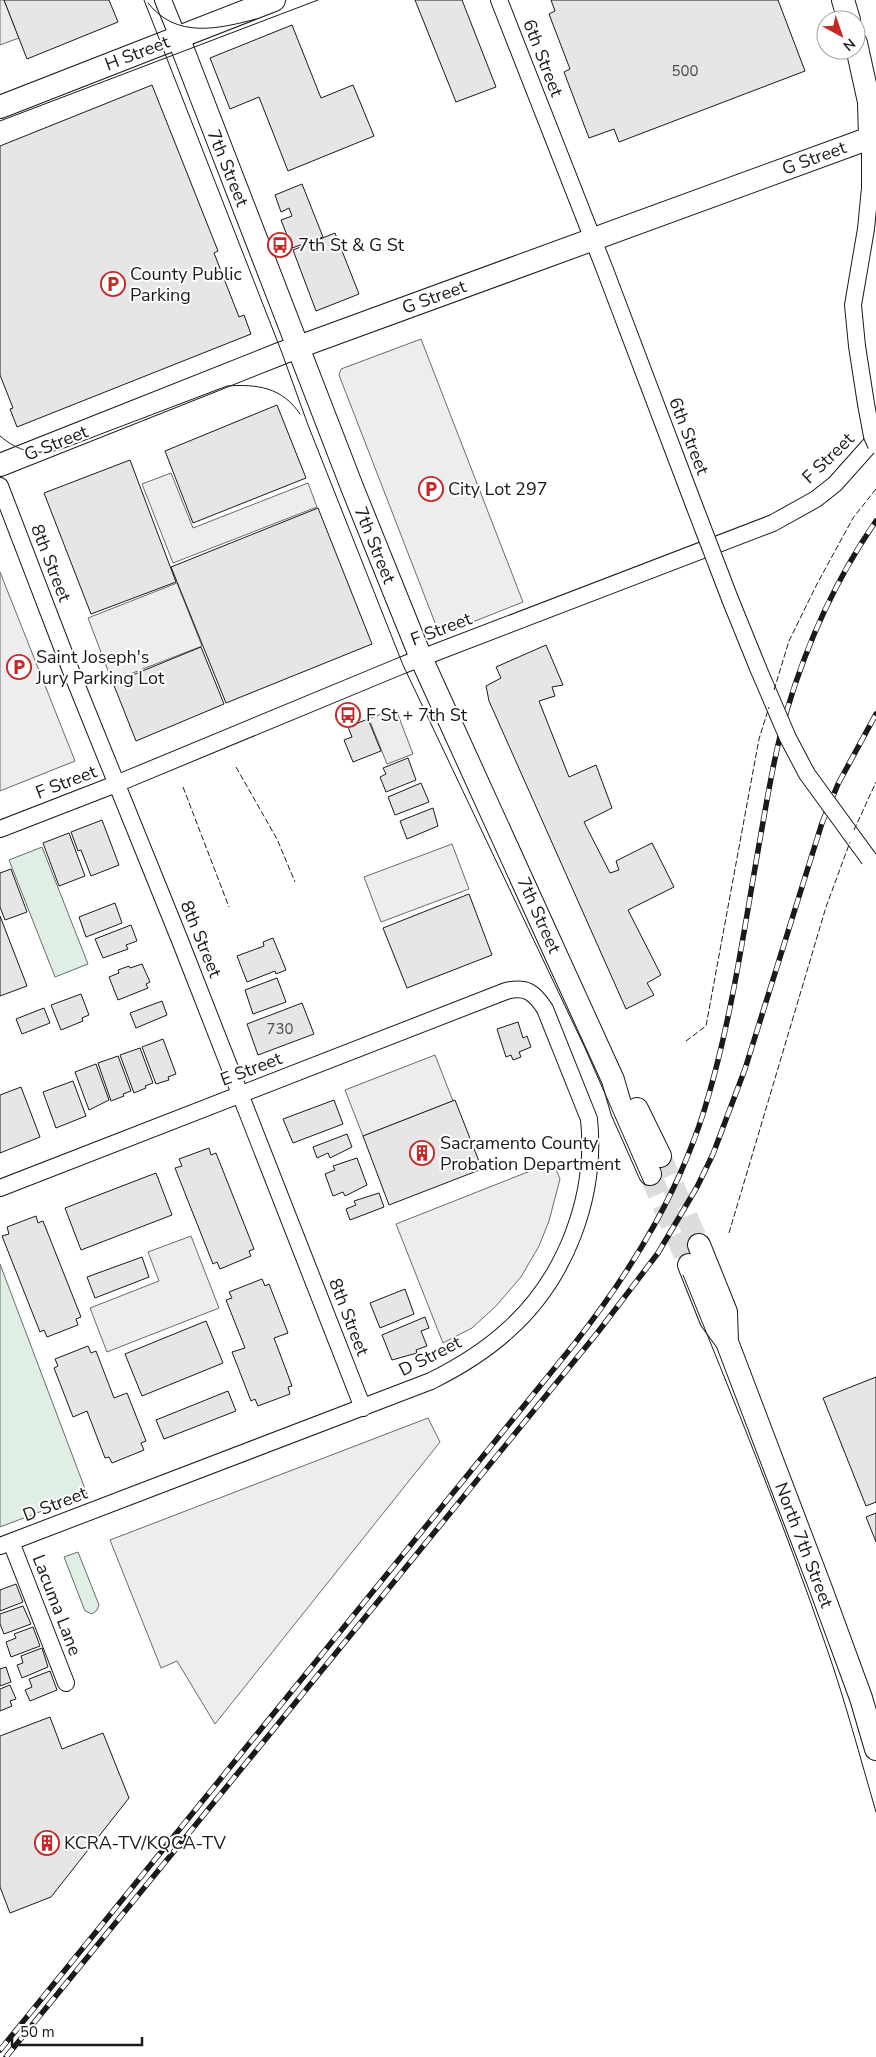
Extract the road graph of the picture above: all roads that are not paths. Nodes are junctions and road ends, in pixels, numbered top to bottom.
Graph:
1 (163, 0) edge
2 (274, 0) edge
3 (499, 0) edge
4 (178, 37) junction
5 (860, 60) edge
6 (0, 107) edge
7 (870, 138) junction
8 (593, 239) junction
9 (297, 348) junction
10 (876, 438) edge
11 (876, 445) edge
12 (0, 465) edge
13 (0, 486) edge
14 (421, 658) junction
15 (116, 784) junction
16 (0, 829) edge
17 (873, 863) edge
18 (518, 988) joint
19 (241, 1095) junction
20 (655, 1165) tunnel mouth
21 (0, 1188) edge
22 (694, 1255) tunnel mouth
23 (363, 1408) junction
24 (6, 1544) edge
25 (66, 1683) dead end
26 (874, 1739) edge

1 - 4 street, 7th Street
2 - 4 main road, H Street
3 - 8 street, 6th Street
4 - 6 main road, H Street
4 - 9 main road, 7th Street
5 - 7 main road
7 - 8 main road, G Street
7 - 11 street, bridge
8 - 9 main road, G Street
8 - 17 street, 6th Street, bridge
9 - 12 main road, G Street
9 - 14 main road, 7th Street
10 - 14 street, F Street
13 - 15 street, 8th Street
14 - 15 street, F Street
14 - 20 main road, 7th Street
15 - 16 street, F Street
15 - 19 street, 8th Street
18 - 19 street, E Street
18 - 23 street, D Street
19 - 21 street, E Street
19 - 23 street, 8th Street
22 - 26 main road, North 7th Street
23 - 24 street, D Street
24 - 25 street, Lacuma Lane

